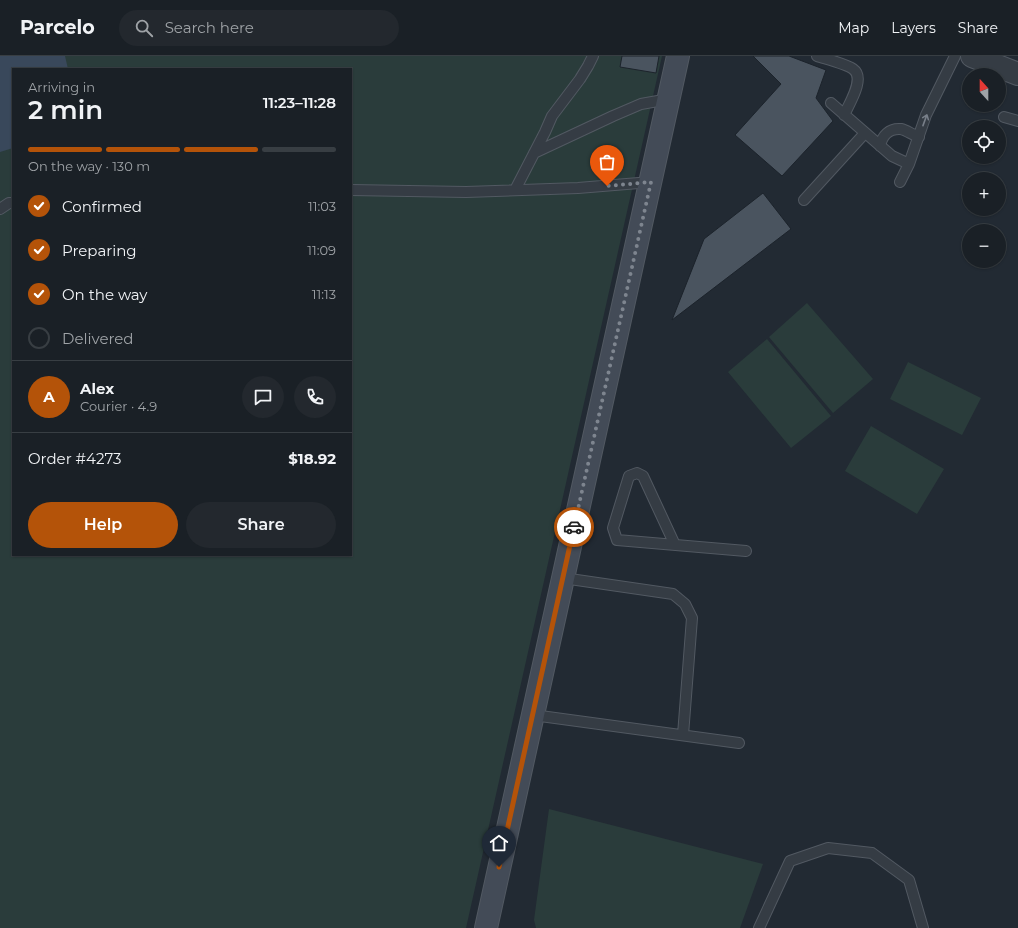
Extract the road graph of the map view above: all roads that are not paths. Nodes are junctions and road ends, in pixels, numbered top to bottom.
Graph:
1 (593, 56) edge
2 (678, 56) edge
3 (817, 56) edge
4 (955, 56) edge
5 (972, 56) edge
6 (1017, 69) edge
7 (669, 100) junction
8 (831, 103) dead end
9 (844, 115) junction
10 (1004, 117) dead end
11 (1018, 121) edge
12 (865, 133) junction
13 (919, 137) junction
14 (880, 146) junction
15 (534, 154) junction
16 (909, 164) junction
17 (651, 182) junction
18 (900, 182) dead end
19 (352, 190) edge
20 (515, 190) junction
21 (804, 200) dead end
22 (12, 203) edge
23 (0, 208) edge
24 (675, 545) junction
25 (746, 551) dead end
26 (563, 578) junction
27 (533, 715) junction
28 (683, 735) junction
29 (738, 743) dead end
30 (762, 926) edge
31 (486, 928) edge
32 (923, 928) edge

1 - 15 lane
2 - 7 main road
3 - 9 lane
13 -> 4 lane
5 - 6 street
7 - 15 lane
7 - 17 main road
8 - 9 lane
9 - 12 lane
10 - 11 lane
12 - 14 lane
12 - 21 lane
13 - 14 lane
13 - 16 lane
14 - 16 lane
15 - 20 lane
16 - 18 lane
17 - 20 lane
17 - 26 main road
19 - 20 lane
22 - 23 lane
24 - 24 lane
24 - 25 lane
26 - 27 main road
26 - 28 lane
27 - 28 lane
27 - 31 main road
28 - 29 lane
30 - 32 lane

